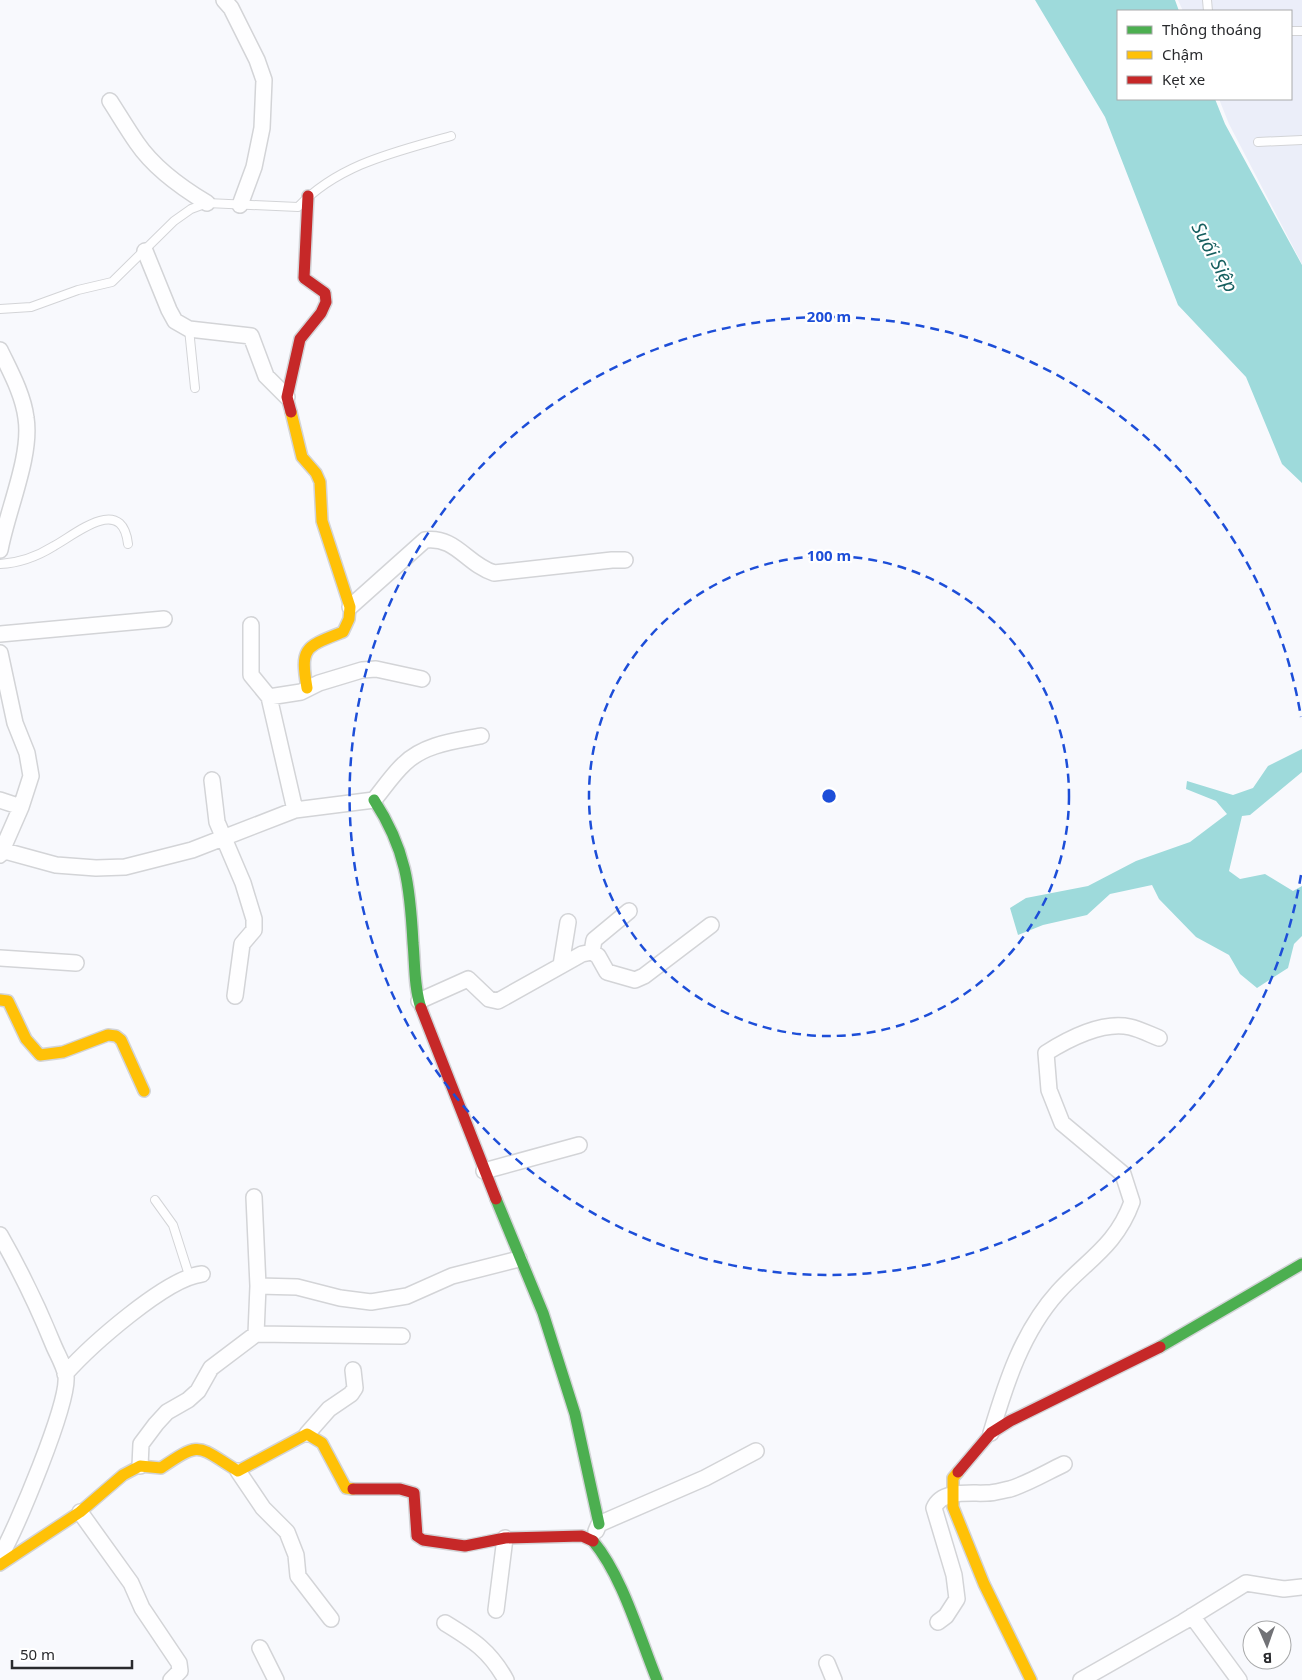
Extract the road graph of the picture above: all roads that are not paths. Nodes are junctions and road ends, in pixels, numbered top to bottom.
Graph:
1 (224, 0) edge
2 (110, 101) dead end
3 (451, 136) dead end
4 (1302, 140) edge
5 (1258, 142) dead end
6 (308, 196) junction
7 (207, 203) junction
8 (240, 205) junction
9 (145, 251) junction
10 (0, 309) edge
11 (189, 329) junction
12 (0, 350) edge
13 (5, 370) edge
14 (194, 388) dead end
15 (287, 397) junction
16 (128, 544) dead end
17 (0, 550) edge
18 (625, 560) dead end
19 (0, 564) edge
20 (350, 607) junction
21 (164, 619) dead end
22 (251, 625) dead end
23 (0, 634) edge
24 (0, 653) edge
25 (422, 679) dead end
26 (307, 688) junction
27 (269, 697) junction
28 (481, 736) dead end
29 (212, 780) dead end
30 (0, 800) edge
31 (374, 800) junction
32 (21, 807) junction
33 (295, 810) junction
34 (223, 839) junction
35 (1, 852) edge
36 (629, 911) dead end
37 (568, 922) dead end
38 (711, 925) dead end
39 (592, 952) junction
40 (0, 958) edge
41 (76, 963) dead end
42 (561, 965) junction
43 (235, 996) dead end
44 (0, 1000) edge
45 (419, 1001) junction
46 (1159, 1038) dead end
47 (144, 1091) dead end
48 (580, 1145) dead end
49 (484, 1171) junction
50 (254, 1197) dead end
51 (155, 1200) dead end
52 (0, 1235) edge
53 (519, 1259) junction
54 (1302, 1264) edge
55 (195, 1274) joint
56 (258, 1286) junction
57 (256, 1334) junction
58 (402, 1336) dead end
59 (353, 1370) dead end
60 (65, 1374) junction
61 (991, 1433) junction
62 (307, 1434) junction
63 (756, 1451) dead end
64 (1064, 1464) dead end
65 (140, 1466) junction
66 (238, 1471) junction
67 (953, 1495) junction
68 (80, 1512) junction
69 (600, 1524) junction
70 (505, 1538) junction
71 (592, 1540) junction
72 (0, 1556) edge
73 (0, 1565) edge
74 (1302, 1587) edge
75 (496, 1610) dead end
76 (1192, 1616) junction
77 (331, 1619) dead end
78 (938, 1622) dead end
79 (445, 1623) dead end
80 (260, 1648) dead end
81 (827, 1663) dead end
82 (171, 1680) edge
83 (276, 1680) edge
84 (506, 1680) edge
85 (657, 1680) edge
86 (834, 1680) edge
87 (1031, 1680) edge
88 (1081, 1680) edge
89 (1239, 1680) edge

1 - 8 street
2 - 7 street
3 - 6 lane
4 - 5 lane
6 - 8 lane
6 - 15 street
7 - 8 lane
7 - 9 lane
9 - 10 lane
9 - 11 street
11 - 14 lane
11 - 15 street
12 - 13 street
13 - 17 street
15 - 20 street
16 - 19 lane
18 - 20 street
20 - 26 street
21 - 23 street
22 - 27 street
24 - 32 street
25 - 26 street
26 - 27 street
27 - 33 street
28 - 31 street
29 - 34 street
30 - 32 street
31 - 33 street
31 - 45 street
32 - 35 street
33 - 34 street
34 - 35 street
34 - 43 street
36 - 39 street
37 - 42 street
38 - 39 street
39 - 42 street
40 - 41 street
42 - 45 street
44 - 47 street
45 - 49 street
46 - 61 street
48 - 49 street
49 - 53 street
50 - 56 street
51 - 55 lane
52 - 60 street
53 - 56 street
53 - 69 street
54 - 61 street
55 - 60 street
56 - 57 street
57 - 58 street
57 - 65 street
59 - 62 street
60 - 72 street
61 - 67 street
62 - 66 street
62 - 70 street
63 - 69 street
64 - 67 street
65 - 66 street
65 - 68 street
66 - 77 street
67 - 78 street
67 - 87 street
68 - 73 street
68 - 82 street
69 - 71 street
70 - 71 street
70 - 75 street
71 - 85 street
74 - 76 street
76 - 88 street
76 - 89 street
79 - 84 street
80 - 83 street
81 - 86 street

